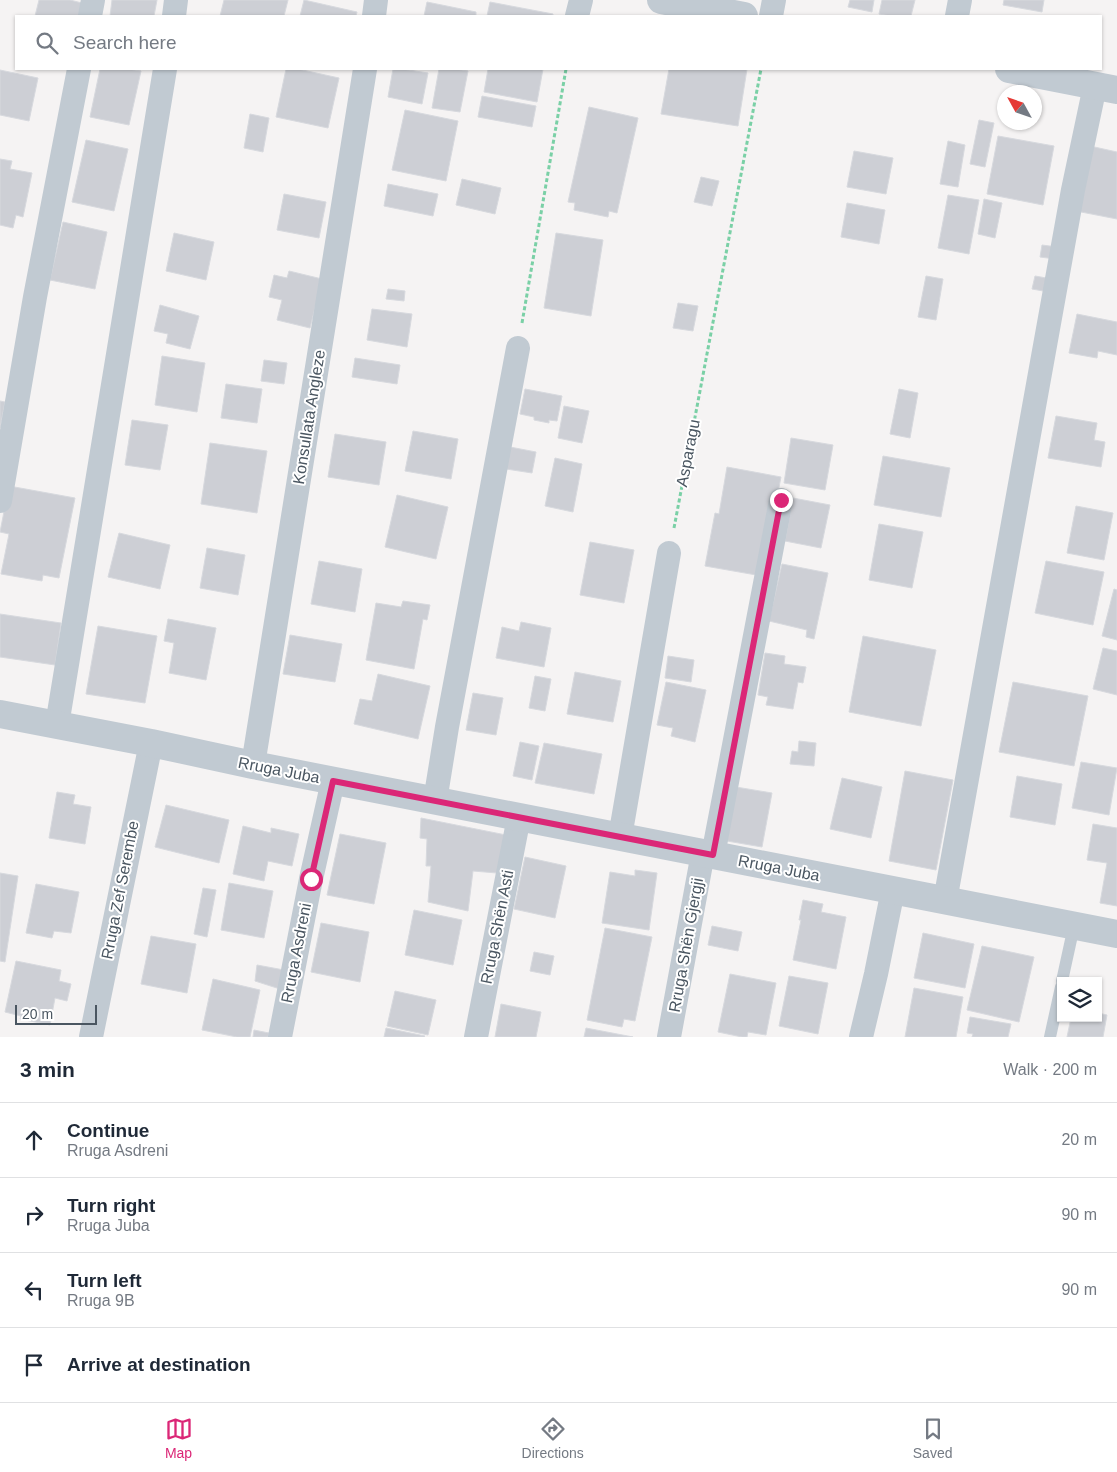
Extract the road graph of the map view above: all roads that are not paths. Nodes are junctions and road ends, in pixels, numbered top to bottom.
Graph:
1 (93, 0) edge
2 (176, 0) edge
3 (376, 0) edge
4 (581, 0) edge
5 (661, 0) edge
6 (774, 0) edge
7 (960, 0) edge
8 (90, 15) edge
9 (174, 15) edge
10 (374, 15) edge
11 (577, 15) edge
12 (739, 15) edge
13 (771, 15) edge
14 (957, 15) edge
15 (79, 70) edge
16 (165, 70) edge
17 (365, 70) edge
18 (1014, 70) edge
19 (1106, 88) edge
20 (518, 348) road end
21 (781, 500) dead end
22 (0, 501) edge
23 (669, 553) road end
24 (0, 714) edge
25 (57, 725) junction
26 (151, 743) junction
27 (253, 765) junction
28 (333, 781) junction
29 (435, 801) junction
30 (519, 817) junction
31 (620, 837) junction
32 (708, 854) junction
33 (893, 890) junction
34 (945, 901) junction
35 (1074, 926) junction
36 (1117, 934) edge
37 (1063, 977) edge
38 (1057, 1005) edge
39 (92, 1037) edge
40 (280, 1037) edge
41 (476, 1037) edge
42 (669, 1037) edge
43 (861, 1037) edge
44 (1050, 1037) edge

1 - 8 street
2 - 9 street
3 - 10 street
4 - 11 street
5 - 12 street
6 - 13 street
7 - 14 street
15 - 22 street
16 - 25 street
17 - 27 street, Konsullata Angleze
18 - 19 street
19 - 34 street
20 - 29 street
21 - 32 street, Rruga Shën Gjergji
23 - 31 street
24 - 25 street, Rruga Juba
25 - 26 street, Rruga Juba
26 - 27 street, Rruga Juba
26 - 39 street, Rruga Zef Serembe
27 - 28 street, Rruga Juba
28 - 29 street, Rruga Juba
28 - 40 street, Rruga Asdreni
29 - 30 street, Rruga Juba
30 - 31 street, Rruga Juba
30 - 41 street, Rruga Shën Asti
31 - 32 street, Rruga Juba
32 - 33 street, Rruga Juba
32 - 42 street, Rruga Shën Gjergji
33 - 34 street, Rruga Juba
33 - 43 street
34 - 35 street, Rruga Juba
35 - 36 street, Rruga Juba
35 - 37 lane
38 - 44 lane

